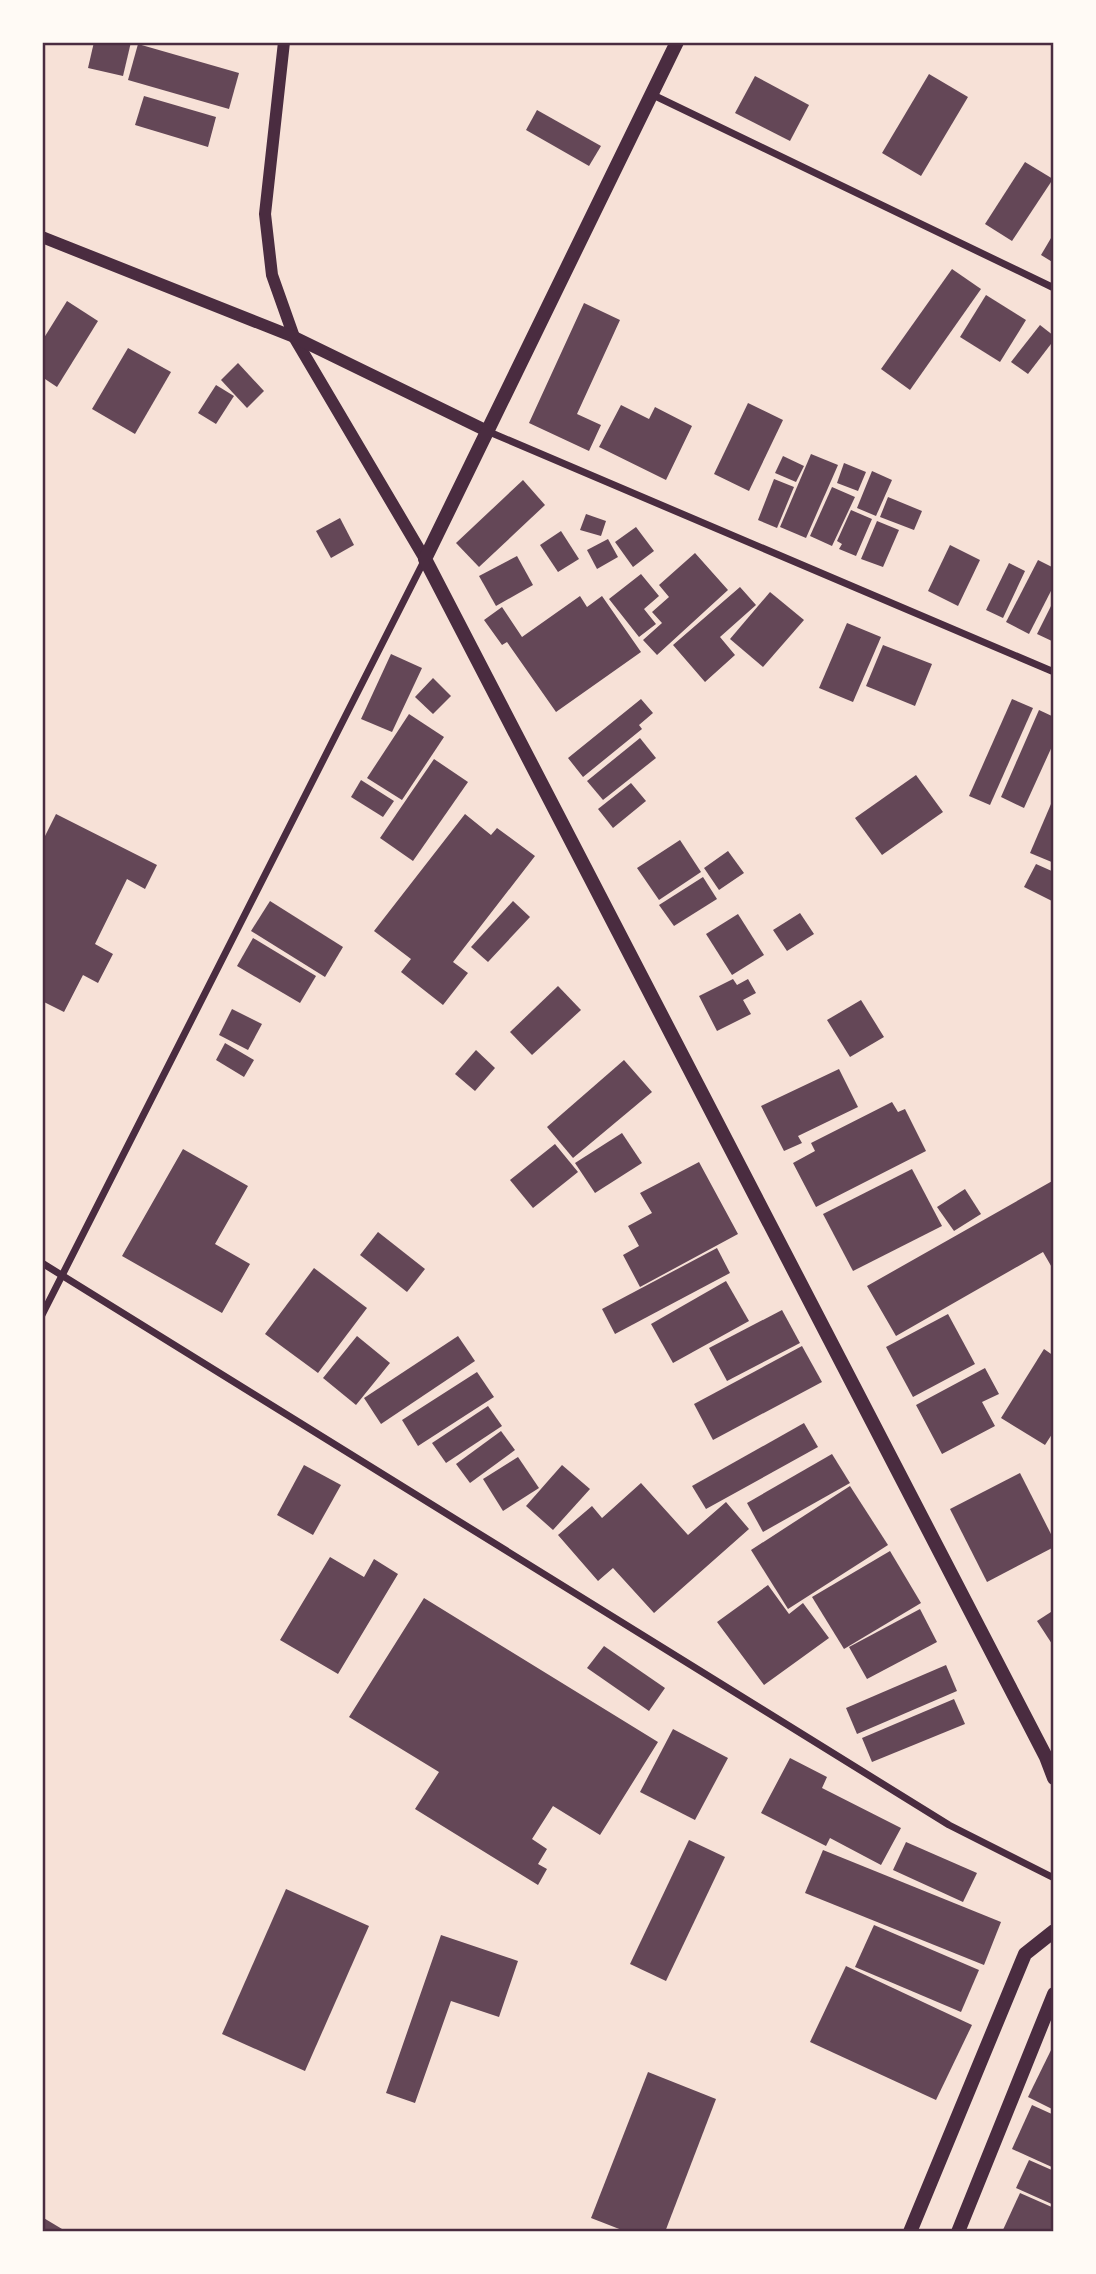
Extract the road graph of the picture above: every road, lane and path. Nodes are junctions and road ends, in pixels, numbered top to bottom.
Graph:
1 (284, 42) edge
2 (677, 42) edge
3 (650, 94) junction
4 (42, 237) edge
5 (1054, 288) edge
6 (294, 337) junction
7 (487, 431) junction
8 (425, 559) junction
9 (1054, 672) edge
10 (42, 1263) edge
11 (62, 1275) junction
12 (42, 1315) edge
13 (1054, 1778) edge
14 (1054, 1878) edge
15 (1054, 1931) edge
16 (1054, 1994) edge
17 (910, 2232) edge
18 (958, 2232) edge

1 - 6 street
2 - 3 main road
3 - 5 street
3 - 7 main road
4 - 6 street
6 - 7 street
6 - 8 street
7 - 8 main road
7 - 9 street
8 - 11 street
8 - 13 main road
10 - 11 street
11 - 12 street
11 - 14 street
15 - 17 main road
16 - 18 main road

